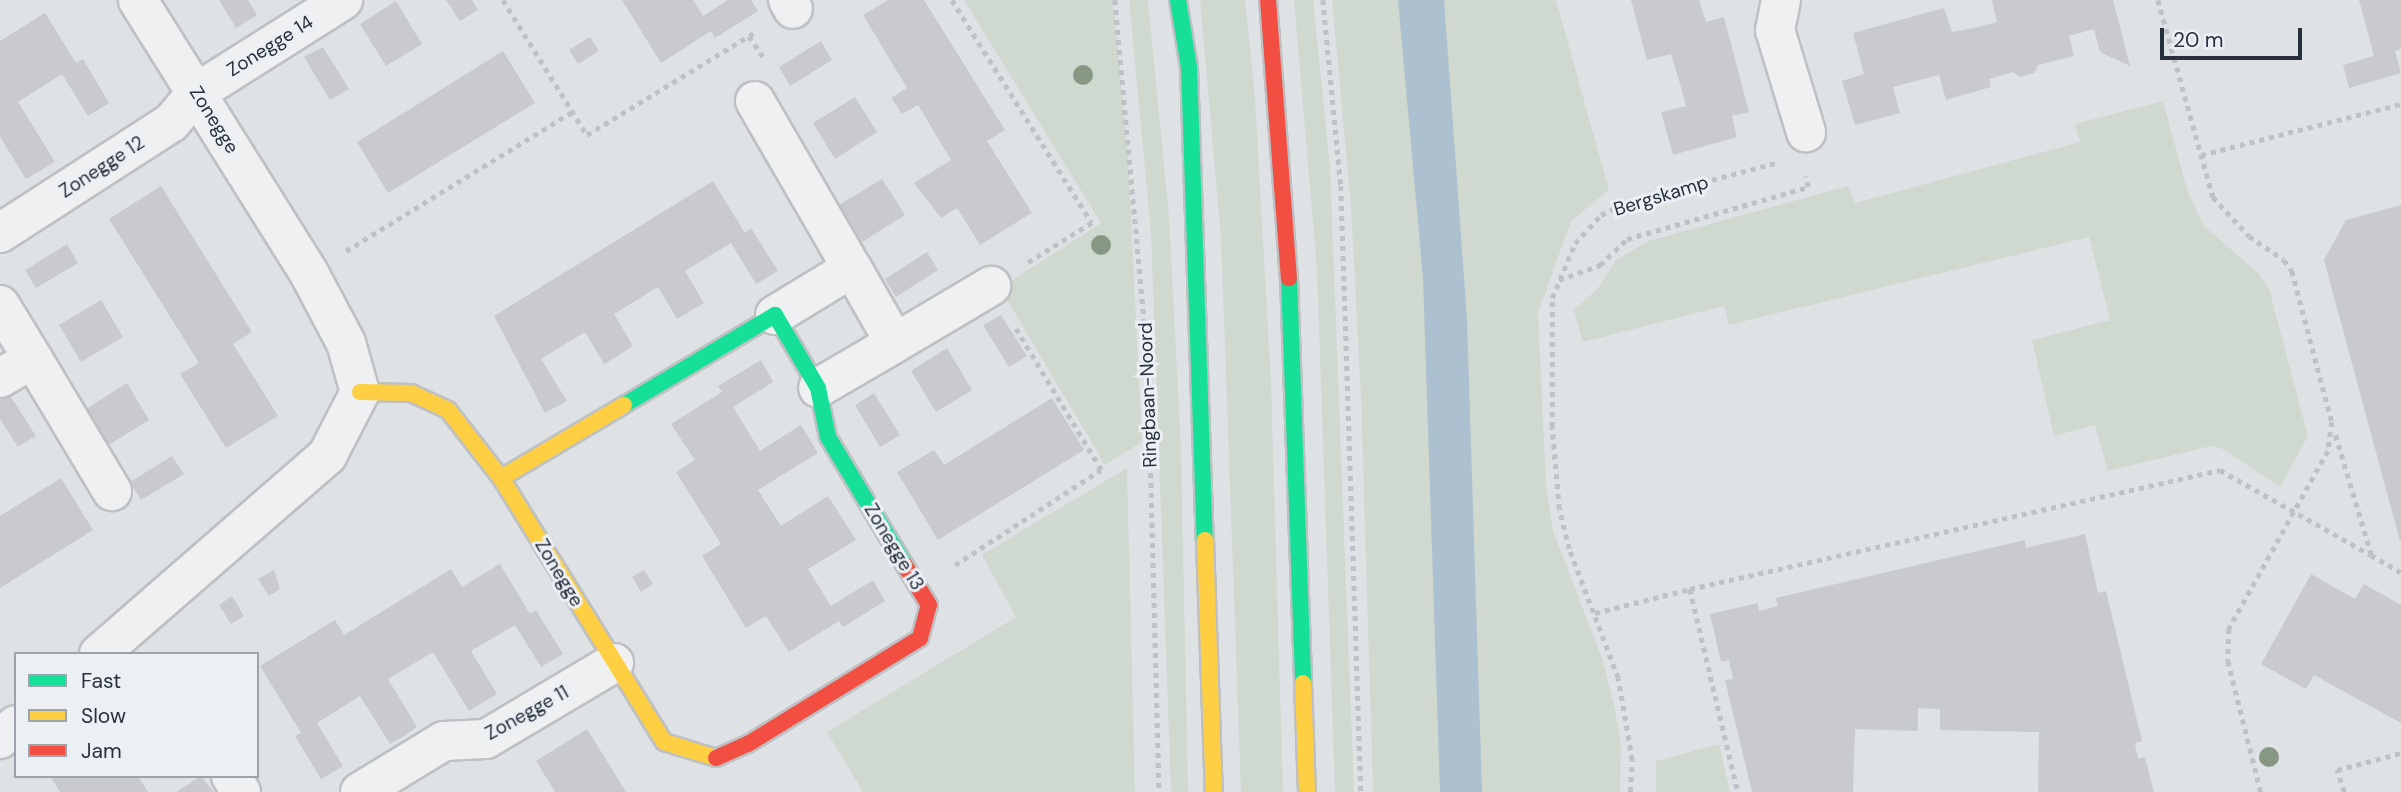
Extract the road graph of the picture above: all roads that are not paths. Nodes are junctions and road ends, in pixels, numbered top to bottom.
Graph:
1 (138, 0) edge
2 (343, 0) edge
3 (1178, 0) edge
4 (1268, 0) edge
5 (1781, 0) edge
6 (196, 93) junction
7 (755, 101) dead end
8 (1798, 153) road end
9 (0, 233) edge
10 (852, 268) junction
11 (991, 286) road end
12 (0, 304) edge
13 (775, 315) junction
14 (895, 343) junction
15 (33, 359) junction
16 (0, 378) edge
17 (818, 388) junction
18 (360, 392) junction
19 (501, 478) junction
20 (112, 491) dead end
21 (101, 652) edge
22 (614, 663) junction
23 (14, 727) edge
24 (0, 739) edge
25 (748, 744) joint
26 (406, 780) edge
27 (360, 792) edge
28 (1214, 792) edge
29 (1307, 792) edge

1 - 6 street, Zonegge
2 - 6 street, Zonegge 14
3 - 28 main road
4 - 29 main road
5 - 8 street
6 - 9 street, Zonegge 12
6 - 18 street, Zonegge
7 - 10 street
10 - 13 street
10 - 14 street
11 - 14 street
12 - 15 street
13 - 17 main road, Zonegge 13
13 - 19 main road
14 - 17 street
15 - 16 street
15 - 20 street
17 - 25 main road, Zonegge 13
18 - 19 main road, Zonegge
18 - 21 street
19 - 22 main road, Zonegge
22 - 25 main road, Zonegge
22 - 26 street, Zonegge 11
23 - 24 street
26 - 27 street, Zonegge 11

